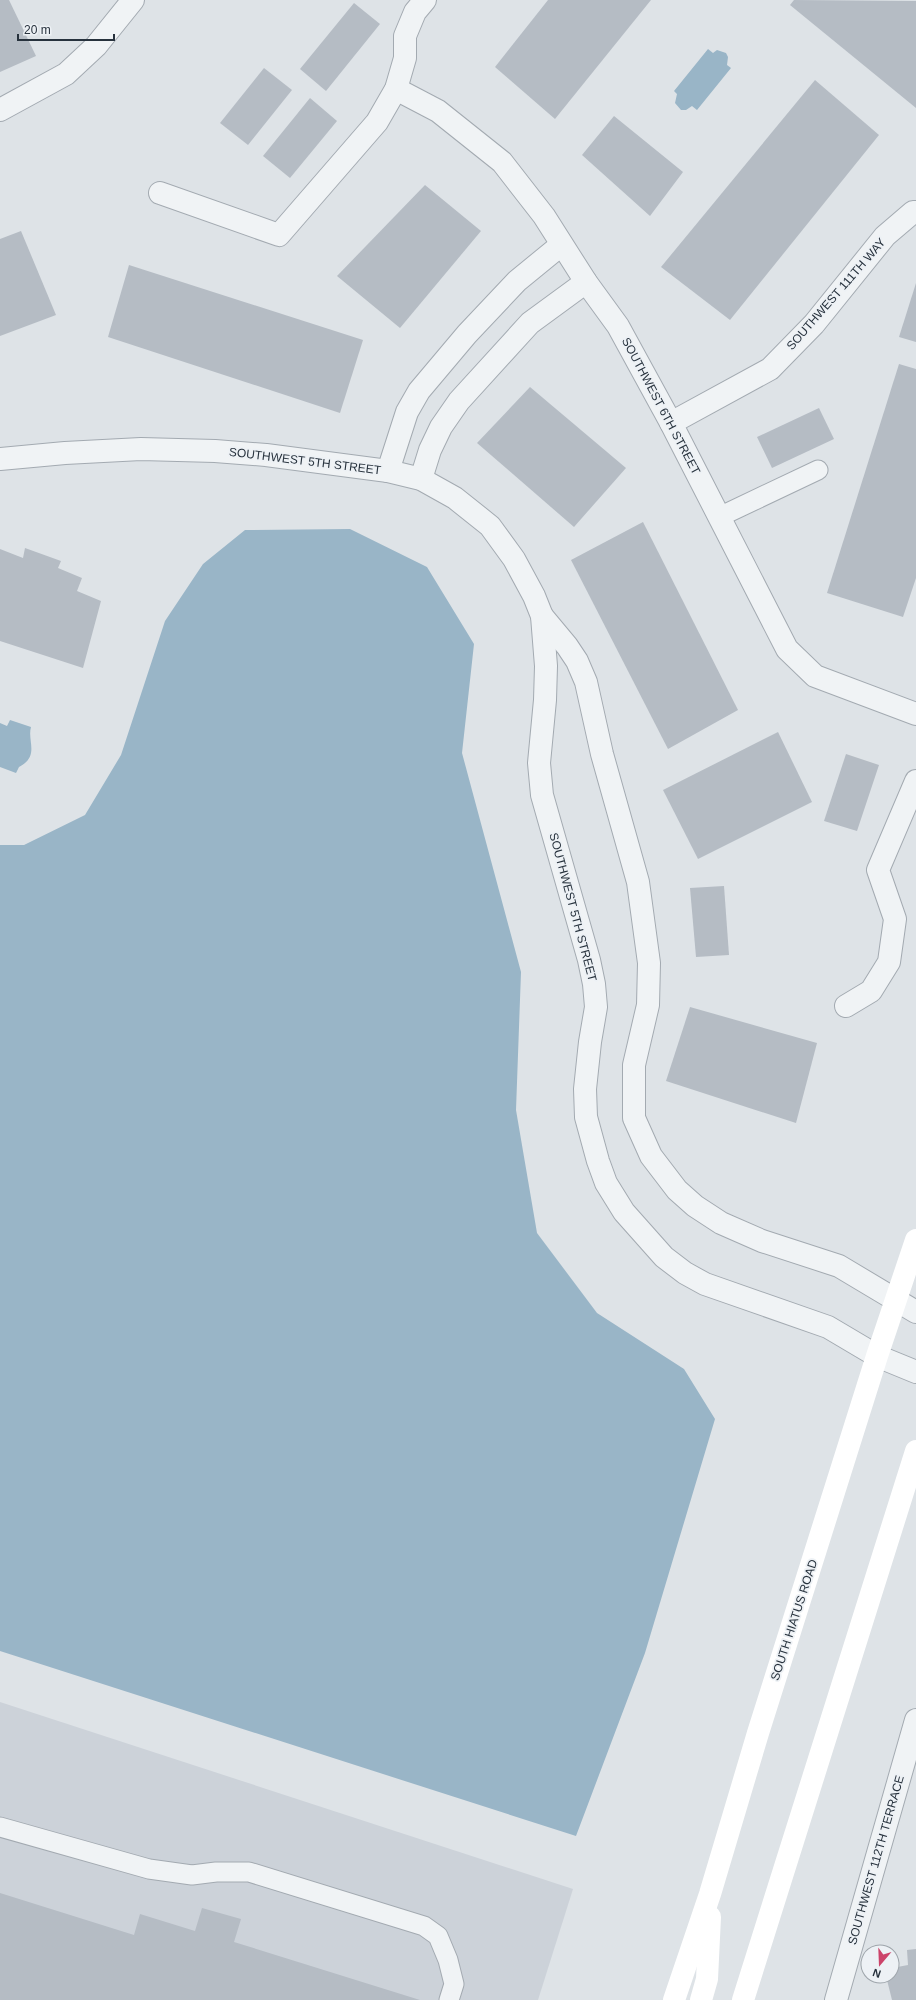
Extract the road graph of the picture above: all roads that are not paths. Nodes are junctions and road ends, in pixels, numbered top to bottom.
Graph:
1 (132, 0) edge
2 (425, 0) edge
3 (396, 89) junction
4 (0, 110) edge
5 (160, 193) dead end
6 (916, 212) edge
7 (561, 245) junction
8 (586, 282) junction
9 (671, 423) junction
10 (0, 459) edge
11 (818, 470) dead end
12 (388, 471) junction
13 (421, 479) junction
14 (719, 517) junction
15 (542, 616) junction
16 (916, 714) edge
17 (916, 781) edge
18 (846, 1006) dead end
19 (916, 1240) edge
20 (897, 1301) junction
21 (916, 1312) edge
22 (877, 1356) junction
23 (916, 1372) edge
24 (916, 1451) edge
25 (916, 1720) edge
26 (0, 1827) edge
27 (710, 1894) junction
28 (449, 2000) edge
29 (674, 2000) edge
30 (701, 2000) edge
31 (743, 2000) edge
32 (836, 2000) edge

1 - 4 street
2 - 3 street
3 - 5 street
3 - 7 street, SOUTHWEST 6TH STREET
6 - 9 street, SOUTHWEST 111TH WAY
7 - 8 street, SOUTHWEST 6TH STREET
7 - 12 street
8 - 9 street, SOUTHWEST 6TH STREET
8 - 13 street
9 - 14 street, SOUTHWEST 6TH STREET
10 - 12 street, SOUTHWEST 5TH STREET
11 - 14 lane
12 - 13 street, SOUTHWEST 5TH STREET
13 - 15 street, SOUTHWEST 5TH STREET
14 - 16 street, SOUTHWEST 6TH STREET
15 - 20 street, SOUTHWEST 5TH STREET
15 - 22 street, SOUTHWEST 5TH STREET
17 - 18 street
19 - 20 main road, SOUTH HIATUS ROAD
20 - 21 street, SOUTHWEST 5TH STREET
20 - 22 main road, SOUTH HIATUS ROAD
22 - 23 street, SOUTHWEST 5TH STREET
22 - 27 main road, SOUTH HIATUS ROAD
24 - 31 main road
25 - 32 street, SOUTHWEST 112TH TERRACE
26 - 28 lane
27 - 29 main road, SOUTH HIATUS ROAD
27 - 30 main road

